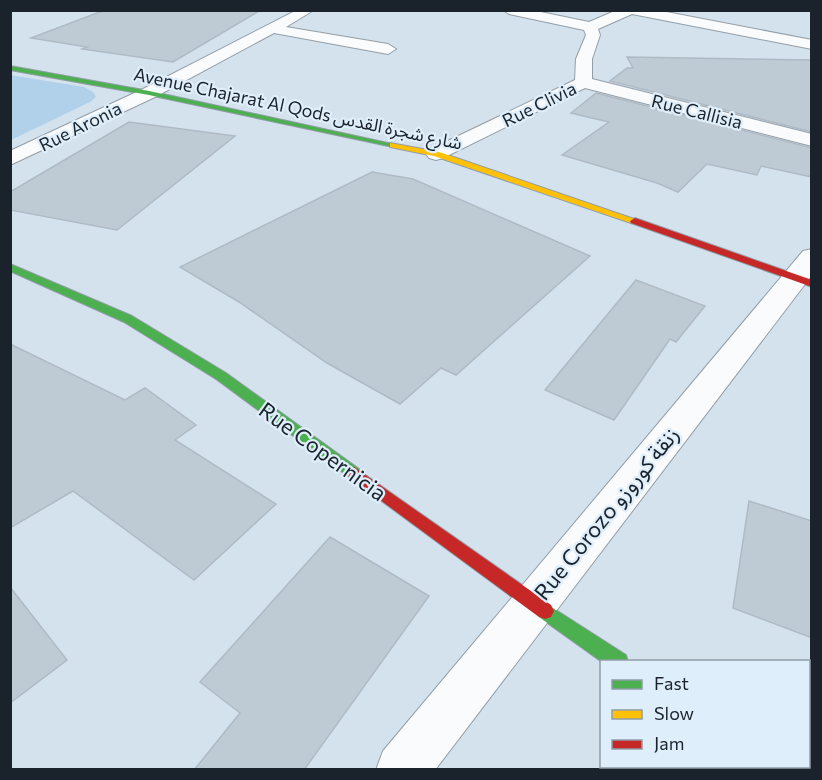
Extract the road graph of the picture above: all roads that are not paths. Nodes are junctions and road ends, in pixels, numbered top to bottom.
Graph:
1 (308, 10) edge
2 (509, 10) edge
3 (632, 10) edge
4 (590, 27) junction
5 (273, 29) junction
6 (812, 45) edge
7 (388, 49) dead end
8 (10, 68) edge
9 (583, 82) junction
10 (149, 93) junction
11 (812, 140) edge
12 (436, 154) junction
13 (10, 159) edge
14 (10, 267) edge
15 (806, 273) edge
16 (534, 603) junction
17 (616, 660) edge
18 (402, 770) edge

1 - 5 street
2 - 4 street
3 - 4 street
3 - 6 street
4 - 9 street, Rue Clivia
5 - 7 street
5 - 10 street
8 - 10 street, Avenue Chajarat Al Qods شارع شجرة القدس
9 - 11 street, Rue Callisia
9 - 12 street, Rue Clivia
10 - 12 street, Avenue Chajarat Al Qods شارع شجرة القدس
10 - 13 street, Rue Aronia
12 - 15 street, Avenue Chajarat Al Qods شارع شجرة القدس
14 - 16 street, Rue Copernicia
15 - 16 street, Rue Corozo زنقة كوروزو
16 - 17 street, Rue Copernicia
16 - 18 street, Rue Corozo زنقة كوروزو

